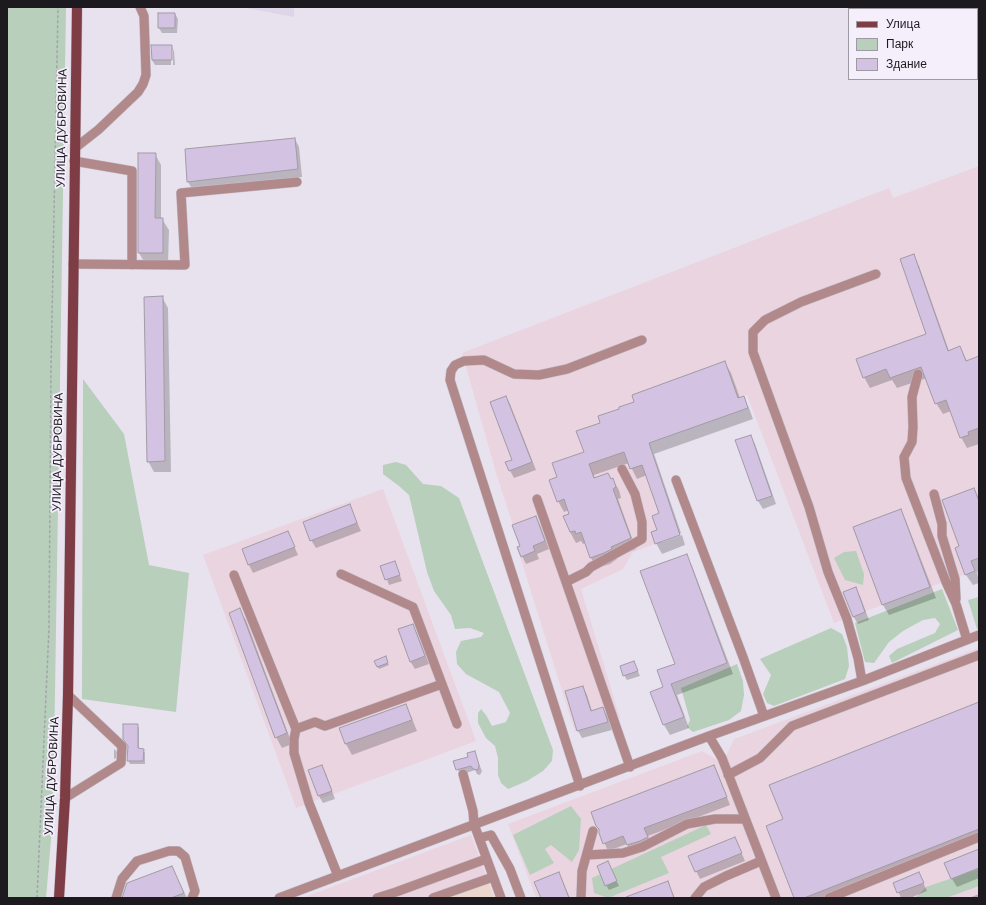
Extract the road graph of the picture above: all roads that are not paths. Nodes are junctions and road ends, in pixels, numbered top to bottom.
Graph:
1 (77, 7) edge
2 (140, 7) edge
3 (74, 148) junction
4 (74, 161) junction
5 (297, 182) dead end
6 (73, 264) junction
7 (132, 264) junction
8 (876, 274) dead end
9 (642, 340) dead end
10 (918, 374) dead end
11 (622, 469) dead end
12 (676, 480) dead end
13 (934, 494) dead end
14 (537, 499) dead end
15 (342, 574) dead end
16 (234, 575) dead end
17 (566, 582) junction
18 (956, 604) junction
19 (979, 635) edge
20 (967, 640) junction
21 (979, 655) edge
22 (862, 680) junction
23 (442, 684) junction
24 (68, 695) junction
25 (764, 716) junction
26 (457, 724) dead end
27 (296, 729) junction
28 (709, 736) junction
29 (630, 767) junction
30 (462, 774) dead end
31 (728, 775) junction
32 (580, 786) junction
33 (65, 798) junction
34 (745, 819) junction
35 (474, 824) junction
36 (593, 831) dead end
37 (979, 837) edge
38 (479, 838) junction
39 (587, 855) junction
40 (486, 859) junction
41 (761, 861) junction
42 (338, 876) junction
43 (493, 877) junction
44 (58, 898) edge
45 (116, 898) edge
46 (192, 898) edge
47 (279, 898) edge
48 (377, 898) edge
49 (433, 898) edge
50 (501, 898) edge
51 (521, 898) edge
52 (582, 898) edge
53 (695, 898) edge
54 (776, 898) edge
55 (829, 898) edge

1 - 3 main road, УЛИЦА ДУБРОВИНА
2 - 3 street
3 - 4 main road, УЛИЦА ДУБРОВИНА
4 - 6 main road, УЛИЦА ДУБРОВИНА
4 - 7 street
5 - 7 street
6 - 7 street
6 - 24 main road, УЛИЦА ДУБРОВИНА
8 - 22 street
9 - 32 street
10 - 18 street
11 - 17 street
12 - 25 street
13 - 18 street
14 - 17 street
15 - 23 street
16 - 27 street
17 - 29 street
18 - 20 street
19 - 20 street
20 - 22 street
21 - 31 street
22 - 25 street
23 - 26 street
23 - 27 street
24 - 33 main road, УЛИЦА ДУБРОВИНА
24 - 33 street
25 - 28 street
27 - 42 street
28 - 29 street
28 - 31 street
29 - 32 street
30 - 35 street
31 - 34 street
32 - 35 street
33 - 44 main road, УЛИЦА ДУБРОВИНА
34 - 39 street
34 - 41 street
35 - 38 street
35 - 42 street
36 - 39 street
37 - 55 street
38 - 40 street
38 - 51 street
39 - 52 street
40 - 43 street
40 - 48 street
41 - 53 street
41 - 54 street
42 - 47 street
43 - 49 street
43 - 50 street
45 - 46 street

